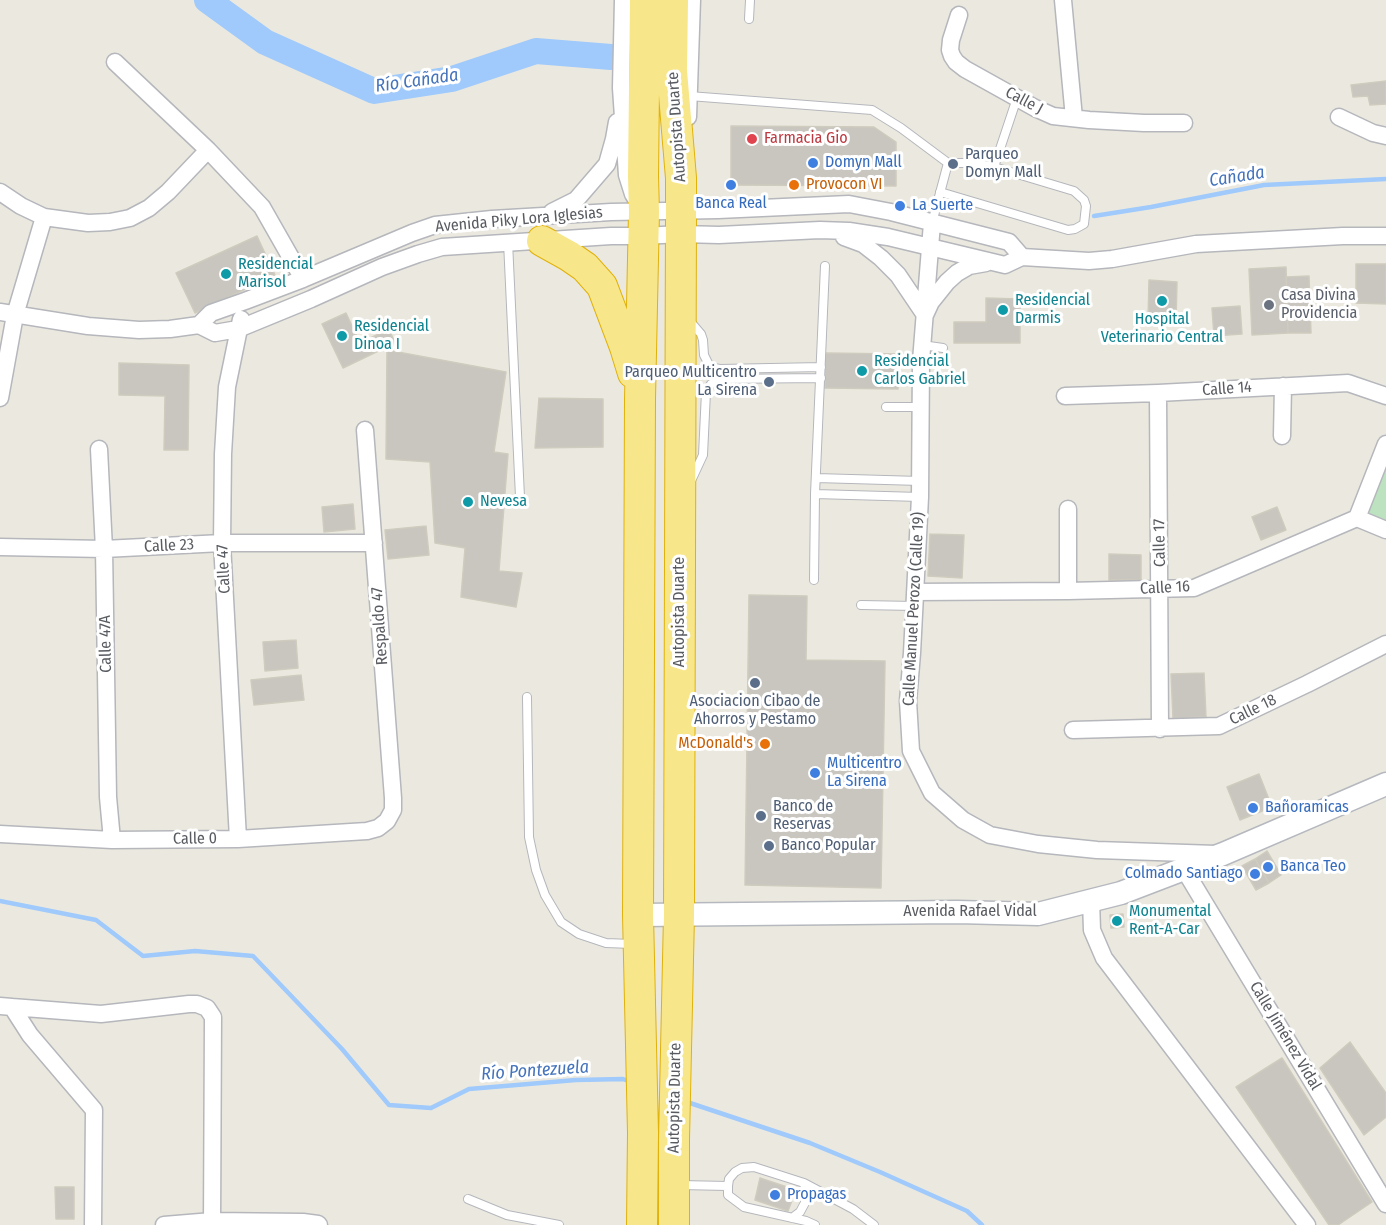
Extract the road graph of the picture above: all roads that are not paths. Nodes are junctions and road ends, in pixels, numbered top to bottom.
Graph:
1 (623, 0) edge
2 (645, 0) edge
3 (673, 0) edge
4 (692, 0) edge
5 (750, 0) edge
6 (1063, 0) edge
7 (959, 15) dead end
8 (750, 19) dead end
9 (115, 62) dead end
10 (621, 88) junction
11 (689, 96) junction
12 (1017, 98) junction
13 (1339, 117) dead end
14 (1074, 118) junction
15 (1184, 123) dead end
16 (1386, 136) edge
17 (208, 150) junction
18 (948, 163) junction
19 (994, 167) junction
20 (0, 192) edge
21 (940, 192) junction
22 (44, 217) junction
23 (492, 219) junction
24 (681, 222) junction
25 (932, 223) junction
26 (644, 224) junction
27 (544, 229) junction
28 (820, 230) junction
29 (1386, 236) edge
30 (501, 243) junction
31 (929, 247) junction
32 (1022, 257) junction
33 (991, 261) junction
34 (825, 266) dead end
35 (303, 279) junction
36 (245, 301) junction
37 (681, 311) junction
38 (7, 313) edge
39 (925, 315) junction
40 (199, 325) junction
41 (238, 329) junction
42 (922, 345) junction
43 (944, 348) dead end
44 (821, 367) junction
45 (821, 378) junction
46 (1283, 386) junction
47 (1158, 393) junction
48 (1065, 396) dead end
49 (1386, 396) edge
50 (0, 398) edge
51 (640, 399) junction
52 (886, 407) dead end
53 (920, 408) junction
54 (364, 430) dead end
55 (1282, 436) dead end
56 (1386, 444) edge
57 (99, 449) dead end
58 (816, 478) junction
59 (920, 489) junction
60 (815, 494) junction
61 (520, 497) dead end
62 (680, 505) junction
63 (1068, 508) dead end
64 (1357, 518) junction
65 (1386, 530) edge
66 (222, 543) junction
67 (374, 543) junction
68 (0, 547) edge
69 (104, 549) junction
70 (814, 580) dead end
71 (1160, 588) junction
72 (1068, 591) junction
73 (915, 599) junction
74 (861, 605) dead end
75 (1386, 644) edge
76 (527, 697) dead end
77 (1160, 729) junction
78 (1073, 730) dead end
79 (1386, 784) edge
80 (387, 821) joint
81 (0, 834) edge
82 (238, 838) junction
83 (112, 840) junction
84 (1223, 854) junction
85 (1184, 869) junction
86 (1092, 900) junction
87 (679, 915) junction
88 (638, 929) junction
89 (6, 1006) edge
90 (804, 1183) junction
91 (674, 1185) junction
92 (728, 1186) junction
93 (468, 1198) dead end
94 (1386, 1204) edge
95 (792, 1218) junction
96 (212, 1223) edge
97 (93, 1225) edge
98 (164, 1225) edge
99 (319, 1225) edge
100 (559, 1225) edge
101 (641, 1225) edge
102 (674, 1225) edge
103 (815, 1225) edge
104 (874, 1225) edge
105 (1307, 1225) edge

1 - 10 street
2 - 26 highway, Autopista Duarte
3 - 24 highway, Autopista Duarte
4 - 11 street
5 - 8 lane
6 - 14 street
7 - 12 street, Calle J
9 - 17 street
10 - 26 street
10 - 27 street
11 - 18 lane
11 - 24 street
12 - 14 street, Calle J
12 - 19 lane
13 - 16 street
14 - 15 street, Calle J
17 - 22 street
17 - 35 street
18 - 19 lane
18 - 21 lane
19 - 21 lane
20 - 22 street
21 - 25 lane
22 - 38 street
23 - 27 street, Avenida Piky Lora Iglesias
23 - 30 street
23 - 35 street, Avenida Piky Lora Iglesias
24 - 25 street
24 - 26 street
24 - 26 street
24 - 28 street
24 - 37 highway, Autopista Duarte
25 - 31 street, Calle Manuel Perozo (Calle 19)
25 - 32 street
26 - 27 street, Avenida Piky Lora Iglesias
26 - 27 street, Avenida Piky Lora Iglesias
26 - 51 highway, Autopista Duarte
27 - 30 street, Avenida Piky Lora Iglesias
27 - 51 highway
28 - 31 street
28 - 39 street
29 - 32 street
30 - 41 street, Avenida Piky Lora Iglesias
30 - 61 lane
31 - 33 street
31 - 39 street, Calle Manuel Perozo (Calle 19)
32 - 33 street
33 - 39 street
34 - 44 lane
35 - 36 street, Avenida Piky Lora Iglesias
36 - 40 street, Avenida Piky Lora Iglesias
36 - 41 street, Calle 47
37 - 44 lane
37 - 62 highway, Autopista Duarte
38 - 40 street, Avenida Piky Lora Iglesias
38 - 50 street
39 - 42 street, Calle Manuel Perozo (Calle 19)
40 - 41 street, Avenida Piky Lora Iglesias
41 - 66 street, Calle 47
42 - 43 lane
42 - 53 street, Calle Manuel Perozo (Calle 19)
44 - 45 lane
45 - 58 lane
45 - 62 lane
46 - 47 street, Calle 14
46 - 49 street, Calle 14
46 - 55 street
47 - 48 street, Calle 14
47 - 71 street, Calle 17
51 - 88 highway, Autopista Duarte
52 - 53 lane
53 - 59 street, Calle Manuel Perozo (Calle 19)
54 - 67 street, Respaldo 47
56 - 64 street
57 - 69 street, Calle 47A
58 - 59 lane
58 - 60 lane
59 - 60 lane
59 - 73 street, Calle Manuel Perozo (Calle 19)
60 - 70 lane
62 - 87 highway, Autopista Duarte
63 - 72 street
64 - 65 street
64 - 71 street, Calle 16
66 - 67 street, Calle 23
66 - 69 street, Calle 23
66 - 82 street, Calle 47
67 - 80 street, Respaldo 47
68 - 69 street, Calle 23
69 - 83 street, Calle 47A
71 - 72 street, Calle 16
71 - 77 street, Calle 17
72 - 73 street, Calle 16
73 - 74 lane
73 - 84 street, Calle Manuel Perozo (Calle 19)
75 - 77 street, Calle 18
76 - 88 lane
77 - 78 street, Calle 18
79 - 84 main road, Avenida Rafael Vidal
80 - 82 street, Calle 0
81 - 83 street, Calle 0
82 - 83 street, Calle 0
84 - 85 main road, Avenida Rafael Vidal
85 - 86 main road, Avenida Rafael Vidal
85 - 94 street, Calle Jiménez Vidal
86 - 87 main road, Avenida Rafael Vidal
86 - 105 street
87 - 88 main road, Avenida Rafael Vidal
87 - 91 highway, Autopista Duarte
88 - 101 highway, Autopista Duarte
89 - 96 street
89 - 97 street
90 - 92 lane
90 - 95 lane
90 - 104 lane
91 - 92 lane
91 - 102 highway, Autopista Duarte
92 - 95 lane
93 - 100 lane
95 - 103 lane
96 - 98 street
96 - 99 street

